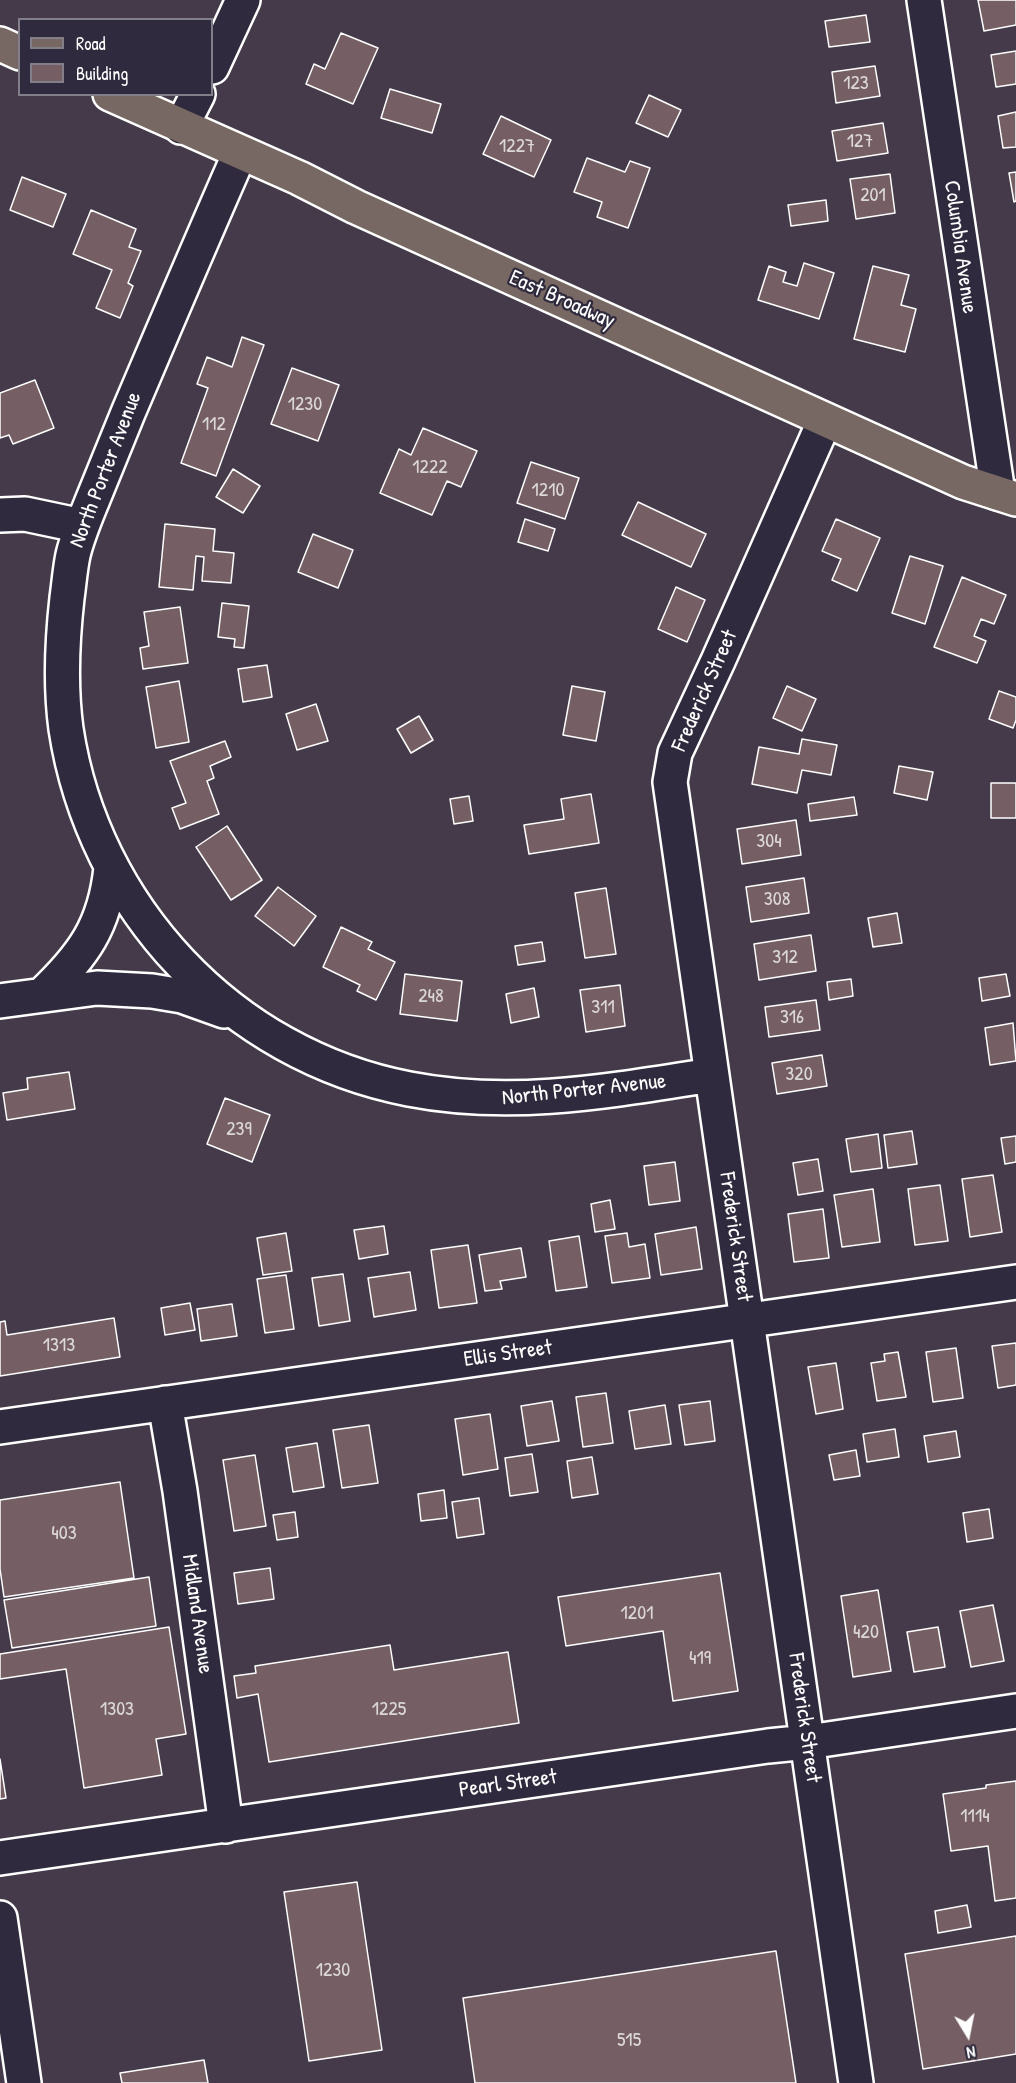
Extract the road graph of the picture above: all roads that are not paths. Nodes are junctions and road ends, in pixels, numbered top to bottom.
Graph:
1 (243, 0) edge
2 (924, 0) edge
3 (0, 45) edge
4 (18, 52) edge
5 (213, 65) edge
6 (114, 96) edge
7 (197, 96) edge
8 (181, 127) junction
9 (240, 153) junction
10 (825, 420) junction
11 (1007, 496) edge
12 (0, 515) edge
13 (82, 526) junction
14 (111, 868) junction
15 (42, 995) junction
16 (0, 1001) edge
17 (239, 1017) junction
18 (711, 1075) junction
19 (1016, 1282) edge
20 (747, 1321) junction
21 (165, 1403) junction
22 (0, 1427) edge
23 (1016, 1712) edge
24 (807, 1742) junction
25 (226, 1826) junction
26 (0, 1858) edge
27 (0, 1918) edge
28 (24, 2083) edge
29 (856, 2083) edge

1 - 5 street
2 - 11 street, Columbia Avenue
3 - 4 main road
6 - 8 main road, East Broadway
7 - 8 street
8 - 9 main road, East Broadway
9 - 10 main road, East Broadway
9 - 13 street, North Porter Avenue
10 - 11 main road, East Broadway
10 - 18 street, Frederick Street
12 - 13 street
13 - 14 street, North Porter Avenue
14 - 15 street
14 - 17 street, North Porter Avenue
15 - 16 street
15 - 17 street
17 - 18 street, North Porter Avenue
18 - 20 street, Frederick Street
19 - 20 street, Ellis Street
20 - 21 street, Ellis Street
20 - 24 street, Frederick Street
21 - 22 street, Ellis Street
21 - 25 street, Midland Avenue
23 - 24 street, Pearl Street
24 - 25 street, Pearl Street
24 - 29 street, Frederick Street
25 - 26 street, Pearl Street
27 - 28 street

